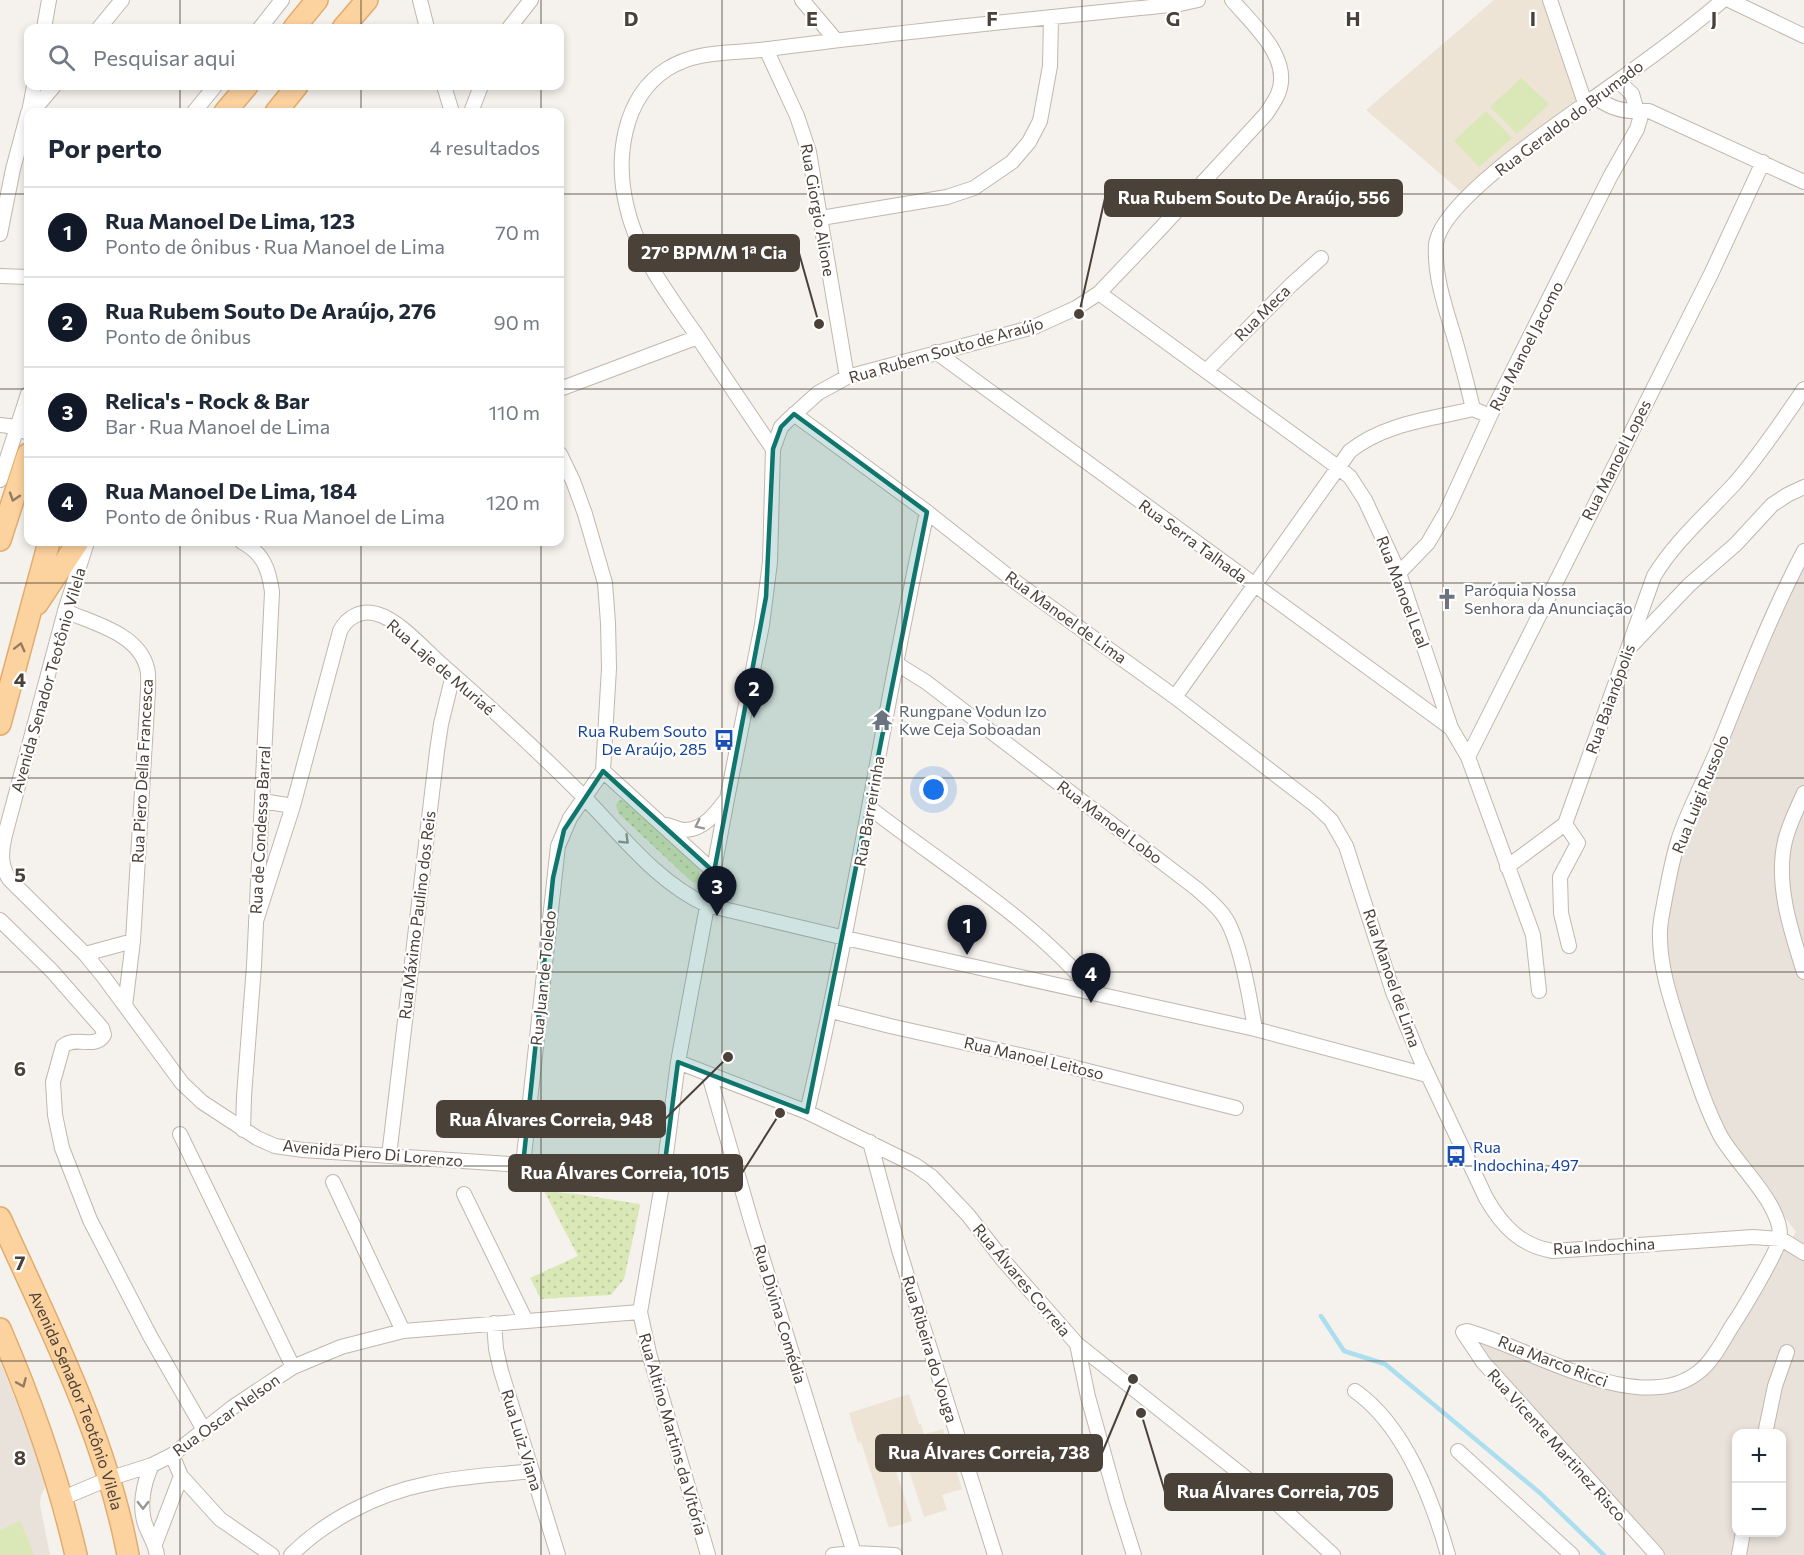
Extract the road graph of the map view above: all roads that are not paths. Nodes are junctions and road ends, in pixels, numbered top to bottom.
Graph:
1 (50, 0) edge
2 (122, 0) edge
3 (282, 0) edge
4 (317, 0) edge
5 (367, 0) edge
6 (420, 0) edge
7 (531, 0) edge
8 (802, 0) edge
9 (1198, 0) edge
10 (1232, 0) edge
11 (1550, 0) edge
12 (1723, 0) edge
13 (1729, 0) edge
14 (1051, 18) junction
15 (45, 24) edge
16 (102, 24) edge
17 (263, 24) edge
18 (297, 24) edge
19 (347, 24) edge
20 (426, 24) edge
21 (512, 24) edge
22 (1804, 36) edge
23 (835, 39) junction
24 (766, 49) junction
25 (1618, 81) junction
26 (33, 90) edge
27 (51, 90) edge
28 (212, 90) edge
29 (244, 90) edge
30 (294, 90) edge
31 (445, 90) edge
32 (479, 90) edge
33 (1590, 100) junction
34 (30, 108) edge
35 (35, 108) edge
36 (197, 108) edge
37 (228, 108) edge
38 (279, 108) edge
39 (451, 108) edge
40 (473, 108) edge
41 (1639, 111) junction
42 (24, 132) edge
43 (1763, 162) junction
44 (1804, 182) edge
45 (821, 218) junction
46 (0, 234) edge
47 (1321, 258) dead end
48 (0, 276) edge
49 (24, 277) edge
50 (1099, 292) junction
51 (698, 337) junction
52 (936, 352) junction
53 (1206, 371) junction
54 (848, 377) junction
55 (564, 388) edge
56 (1804, 388) edge
57 (1473, 409) junction
58 (794, 414) junction
59 (1490, 416) junction
60 (0, 425) edge
61 (23, 430) edge
62 (772, 449) junction
63 (564, 463) edge
64 (24, 466) edge
65 (1339, 468) junction
66 (0, 480) edge
67 (1804, 487) edge
68 (927, 512) junction
69 (0, 540) edge
70 (48, 546) edge
71 (75, 546) edge
72 (86, 546) edge
73 (251, 546) edge
74 (1804, 551) edge
75 (1400, 573) junction
76 (1254, 586) junction
77 (66, 611) junction
78 (28, 617) junction
79 (1627, 650) junction
80 (897, 664) junction
81 (453, 675) junction
82 (1175, 697) junction
83 (0, 724) edge
84 (1451, 728) junction
85 (1468, 757) junction
86 (603, 771) junction
87 (1804, 794) edge
88 (585, 798) junction
89 (727, 799) junction
90 (262, 801) junction
91 (293, 806) junction
92 (870, 808) junction
93 (663, 824) junction
94 (1565, 824) junction
95 (1, 854) edge
96 (1507, 867) junction
97 (714, 873) junction
98 (707, 905) junction
99 (0, 920) edge
100 (256, 921) junction
101 (845, 938) junction
102 (133, 941) junction
103 (1569, 946) dead end
104 (85, 954) junction
105 (1804, 972) edge
106 (1093, 992) junction
107 (1539, 992) dead end
108 (125, 1006) junction
109 (831, 1011) junction
110 (1255, 1029) junction
111 (678, 1062) junction
112 (709, 1074) junction
113 (1427, 1075) junction
114 (1236, 1108) dead end
115 (807, 1112) junction
116 (243, 1130) junction
117 (180, 1134) dead end
118 (870, 1143) junction
119 (388, 1156) junction
120 (524, 1166) junction
121 (333, 1182) dead end
122 (662, 1185) junction
123 (464, 1194) dead end
124 (0, 1218) edge
125 (1781, 1239) junction
126 (1804, 1254) edge
127 (640, 1312) junction
128 (526, 1321) junction
129 (494, 1323) junction
130 (0, 1329) edge
131 (403, 1331) junction
132 (1464, 1331) joint
133 (1077, 1344) junction
134 (1787, 1352) dead end
135 (293, 1366) junction
136 (1355, 1391) dead end
137 (1766, 1429) edge
138 (204, 1430) junction
139 (1458, 1451) dead end
140 (172, 1455) junction
141 (152, 1465) junction
142 (532, 1471) junction
143 (181, 1476) junction
144 (108, 1479) junction
145 (63, 1498) junction
146 (1742, 1537) edge
147 (156, 1550) edge
148 (854, 1553) junction
149 (76, 1555) edge
150 (128, 1555) edge
151 (272, 1555) edge
152 (291, 1555) edge
153 (558, 1555) edge
154 (708, 1555) edge
155 (833, 1555) edge
156 (895, 1555) edge
157 (995, 1555) edge
158 (1134, 1555) edge
159 (1333, 1555) edge
160 (1448, 1555) edge
161 (1572, 1555) edge
162 (1657, 1555) edge
163 (1739, 1555) edge

1 - 15 street
2 - 16 street
3 - 17 street
4 - 18 main road
5 - 19 main road
6 - 20 street
7 - 21 street
8 - 23 street
9 - 14 street
10 - 50 street, Rua Rubem Souto de Araújo
11 - 33 street
12 - 25 street, Rua Geraldo do Brumado
13 - 22 street
14 - 23 street
14 - 45 street
23 - 24 street
24 - 45 street, Rua Giorgio Alione
24 - 51 street
25 - 33 street, Rua Geraldo do Brumado
25 - 41 street
26 - 34 street
27 - 35 street
28 - 36 street
29 - 37 main road
30 - 38 main road
31 - 39 street
32 - 40 street
33 - 41 street
33 - 57 street, Rua Geraldo do Brumado
41 - 43 street
41 - 59 street, Rua Manoel Jacomo
42 - 46 street
43 - 44 street
43 - 85 street, Rua Manoel Lopes
45 - 54 street, Rua Giorgio Alione
47 - 53 street, Rua Meca
48 - 49 street
50 - 52 street, Rua Rubem Souto de Araújo
50 - 53 street, Rua Manoel Leal
51 - 55 street
51 - 62 street
52 - 54 street, Rua Rubem Souto de Araújo
52 - 76 street, Rua Serra Talhada
53 - 65 street, Rua Manoel Leal
54 - 58 street, Rua Rubem Souto de Araújo
56 - 79 street, Rua Baianópolis
57 - 59 street
57 - 65 street
58 - 62 street, Rua Rubem Souto de Araújo
58 - 68 street, Rua Manoel de Lima
59 - 75 street, Rua Manoel Jacomo
60 - 61 street
61 - 66 street
62 - 89 street, Rua Rubem Souto de Araújo
63 - 86 street
64 -> 69 main road
65 - 75 street, Rua Manoel Leal
65 - 76 street
67 - 79 street
68 - 80 street, Rua Barreirinha
68 - 82 street, Rua Manoel de Lima
70 - 78 main road, Avenida Senador Teotônio Vilela
71 - 78 main road
72 - 77 street, Avenida Senador Teotônio Vilela
73 - 90 street, Rua de Condessa Barral
74 - 125 street, Rua Luigi Russolo
75 - 84 street, Rua Manoel Leal
76 - 82 street
76 - 84 street, Rua Serra Talhada
77 - 95 street, Avenida Senador Teotônio Vilela
77 - 102 street, Rua Piero Della Francesca
83 -> 78 main road, Avenida Senador Teotônio Vilela
79 - 94 street, Rua Baianópolis
80 - 92 street, Rua Barreirinha
80 - 110 street, Rua Manoel Lobo
81 - 88 street, Rua Laje de Muriaé
81 - 91 street, Rua Laje de Muriaé
81 - 119 street, Rua Máximo Paulino dos Reis
82 - 113 street, Rua Manoel de Lima
84 - 85 street, Rua Manoel Leal
85 - 96 street, Rua Manoel Leal
86 - 88 street, Rua Juan de Toledo
86 - 93 street
87 - 105 street
88 -> 98 street, Rua Laje de Muriaé
88 - 120 street, Rua Juan de Toledo
89 -> 93 street
89 - 97 street, Rua Rubem Souto de Araújo
90 - 91 street
90 - 100 street, Rua de Condessa Barral
91 - 100 street, Rua Laje de Muriaé
92 - 101 street, Rua Barreirinha
92 - 106 street
93 - 97 street
94 - 96 street
94 - 103 street
95 - 104 street, Avenida Piero Di Lorenzo
96 - 107 street, Rua Manoel Leal
97 - 98 street, Rua Rubem Souto de Araújo
98 - 101 street, Rua Manoel de Lima
98 - 111 street, Rua Rubem Souto de Araújo
99 - 138 street
100 - 116 street, Rua de Condessa Barral
101 - 106 street, Rua Manoel de Lima
101 - 109 street, Rua Barreirinha
102 - 104 street
102 - 108 street, Rua Piero Della Francesca
104 - 108 street, Avenida Piero Di Lorenzo
106 - 110 street, Rua Manoel de Lima
108 - 116 street, Avenida Piero Di Lorenzo
109 - 114 street, Rua Manoel Leitoso
109 - 115 street, Rua Barreirinha
110 - 113 street, Rua Manoel de Lima
111 - 112 street, Rua Álvares Correia
111 - 122 street, Rua Rubem Souto de Araújo
112 - 115 street, Rua Álvares Correia
112 - 148 street, Rua Divina Comédia
113 - 125 street, Rua Indochina
115 - 118 street, Rua Álvares Correia
116 - 119 street, Avenida Piero Di Lorenzo
117 - 135 street
118 - 133 street, Rua Álvares Correia
118 - 157 street, Rua Ribeira do Vouga
119 - 120 street, Avenida Piero Di Lorenzo
120 - 122 street, Avenida Piero Di Lorenzo
121 - 131 street
122 - 127 street, Rua Rubem Souto de Araújo
123 - 128 street
124 - 144 main road, Avenida Senador Teotônio Vilela
125 - 126 street
125 - 132 street, Rua Marco Ricci
127 - 128 street, Rua Oscar Nelson
127 - 154 street, Rua Altino Martins da Vitória
128 - 129 street, Rua Oscar Nelson
129 - 131 street, Rua Oscar Nelson
129 - 142 street, Rua Luiz Viana
130 -> 145 main road
131 - 135 street, Rua Oscar Nelson
132 - 162 street, Rua Vicente Martinez Risco
133 - 158 street
133 - 159 street, Rua Álvares Correia
134 - 137 street
135 - 138 street, Rua Oscar Nelson
136 - 160 street
138 - 140 street, Rua Oscar Nelson
139 - 161 street
140 - 141 street, Rua Oscar Nelson
140 - 143 street
141 - 144 street, Rua Oscar Nelson
141 -> 147 street
142 - 152 street
142 - 153 street, Rua Luiz Viana
143 - 147 street
143 - 151 street
144 - 145 street, Rua Oscar Nelson
144 - 150 main road, Avenida Senador Teotônio Vilela
145 - 149 main road
146 - 163 street
148 - 155 street
148 - 156 street

